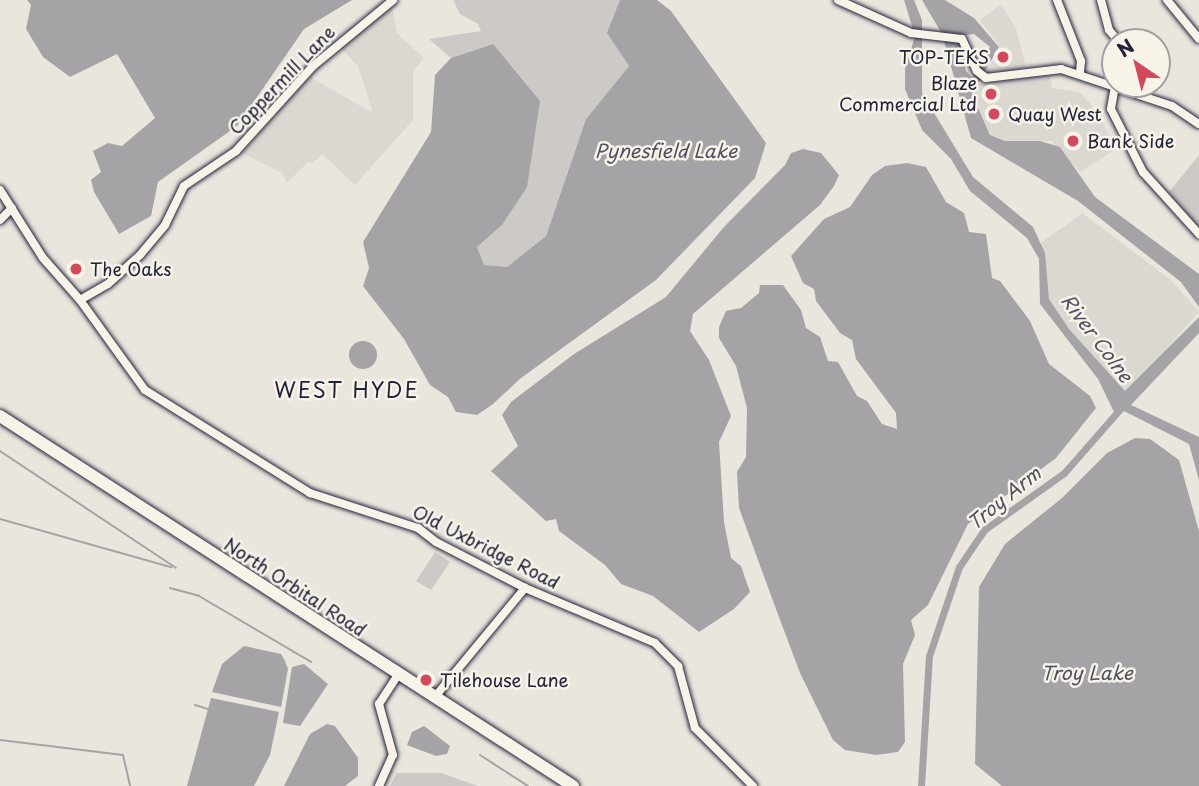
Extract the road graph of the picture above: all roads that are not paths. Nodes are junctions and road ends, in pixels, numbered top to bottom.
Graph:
1 (393, 0) edge
2 (838, 0) edge
3 (1057, 0) edge
4 (1101, 0) edge
5 (1167, 0) edge
6 (1108, 28) edge
7 (1199, 39) edge
8 (1080, 73) junction
9 (1101, 81) edge
10 (1113, 98) edge
11 (1150, 98) edge
12 (1199, 124) edge
13 (0, 190) edge
14 (12, 208) junction
15 (0, 220) edge
16 (1199, 234) edge
17 (80, 300) junction
18 (0, 416) edge
19 (525, 588) junction
20 (398, 675) junction
21 (434, 698) junction
22 (379, 786) edge
23 (573, 786) edge
24 (753, 786) edge

1 - 17 street, Coppermill Lane
2 - 8 street
3 - 8 street
4 - 6 street
5 - 7 street
8 - 9 street
10 - 16 street
11 - 12 street
13 - 14 street, Old Uxbridge Road
14 - 15 street
14 - 17 street, Old Uxbridge Road
17 - 19 street, Old Uxbridge Road
18 - 20 main road, North Orbital Road
19 - 21 street
19 - 24 street, Old Uxbridge Road
20 - 21 main road, North Orbital Road
20 - 22 street
21 - 23 main road, North Orbital Road

